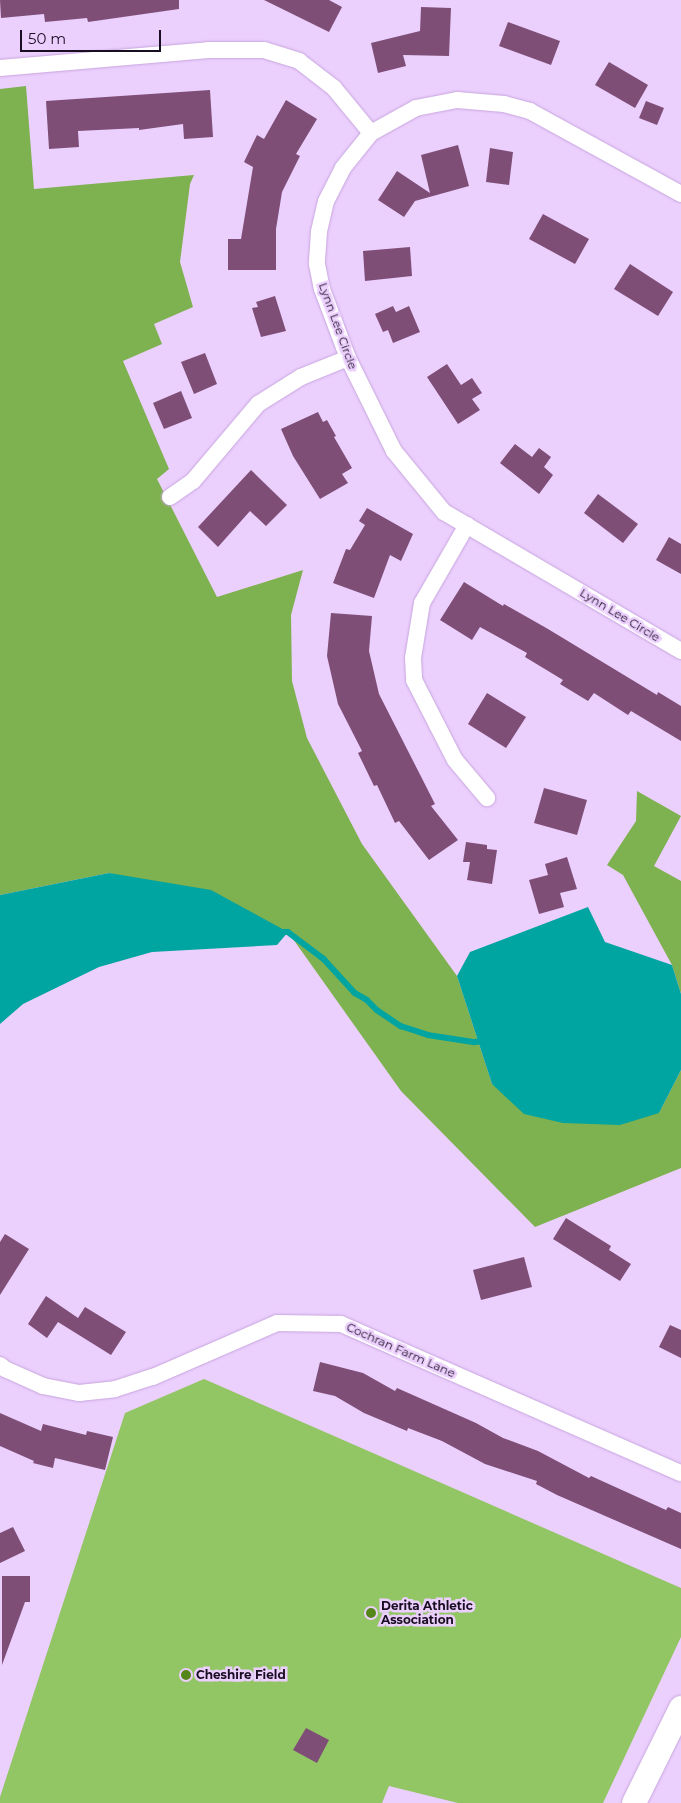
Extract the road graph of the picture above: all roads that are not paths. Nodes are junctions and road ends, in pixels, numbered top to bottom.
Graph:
1 (0, 68) edge
2 (371, 134) junction
3 (681, 194) edge
4 (348, 358) junction
5 (170, 497) dead end
6 (468, 525) junction
7 (681, 651) edge
8 (487, 798) dead end
9 (0, 1365) edge
10 (681, 1473) edge
11 (681, 1708) edge
12 (634, 1803) edge

1 - 2 street
2 - 3 street, Lynn Lee Circle
2 - 4 street, Lynn Lee Circle
4 - 5 street
4 - 6 street, Lynn Lee Circle
6 - 7 street, Lynn Lee Circle
6 - 8 street
9 - 10 street, Cochran Farm Lane
11 - 12 main road

